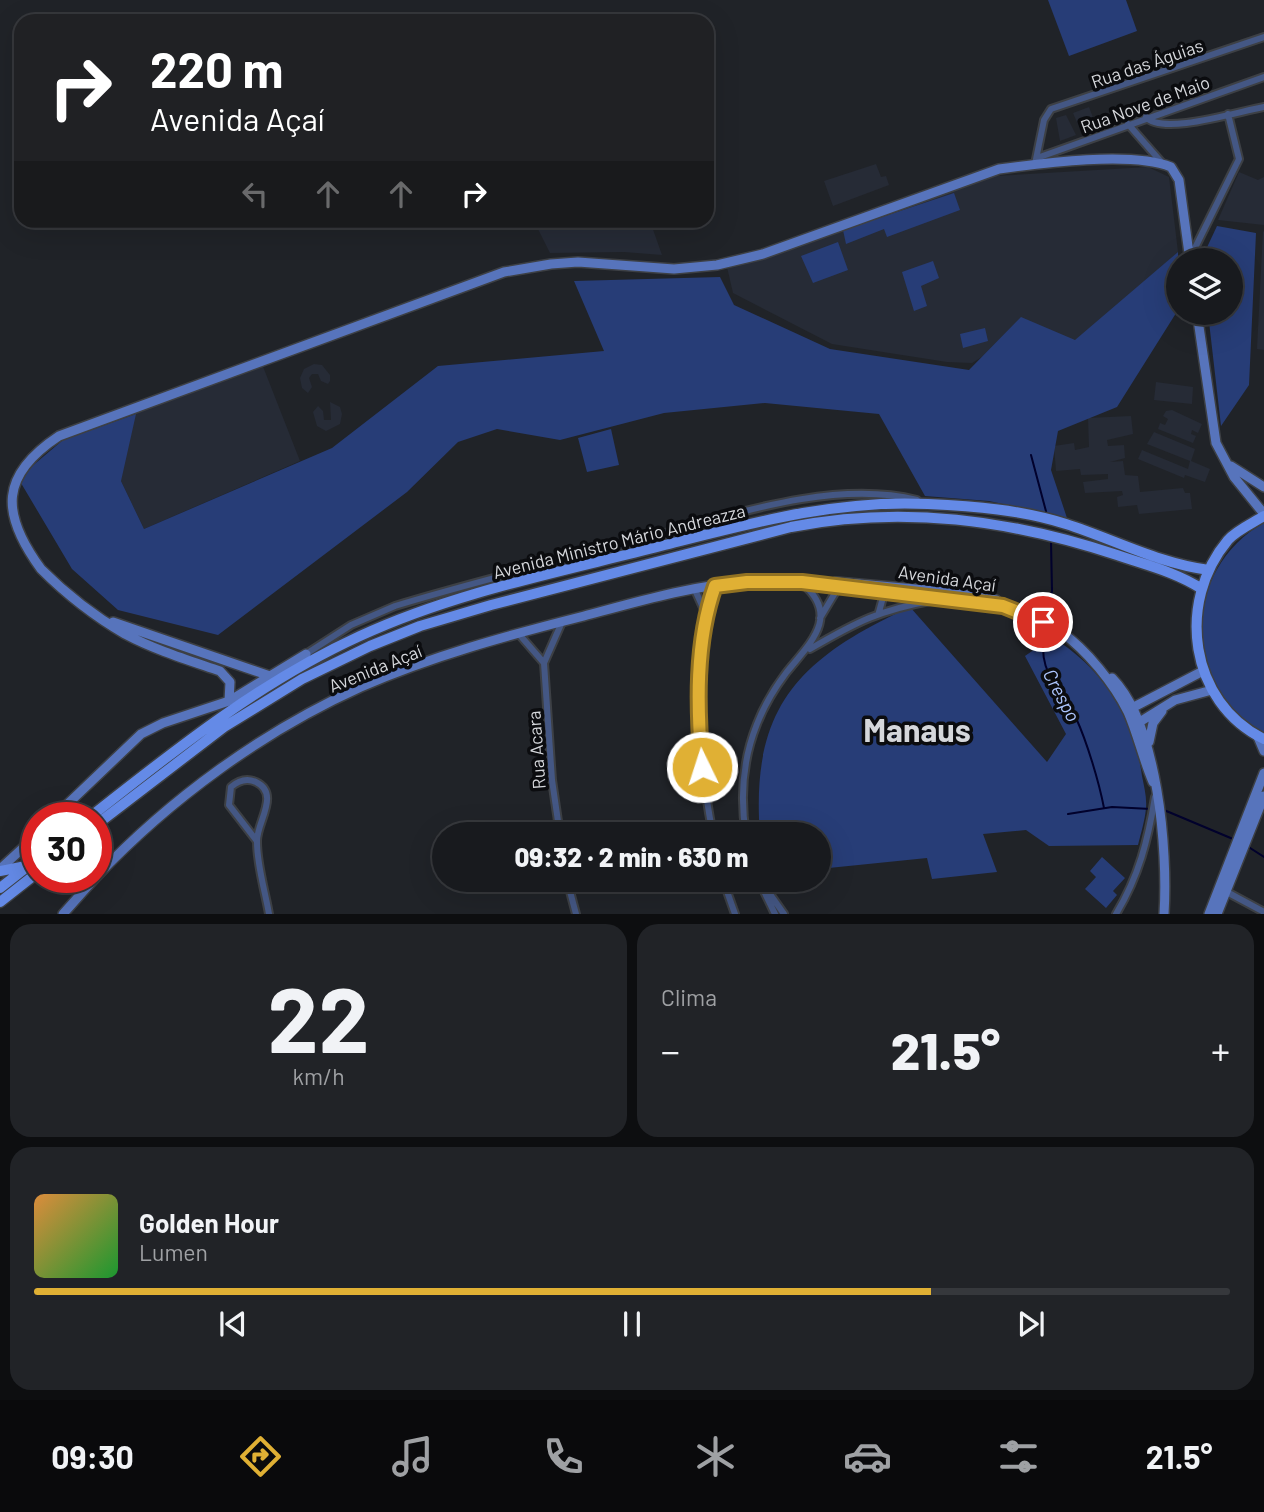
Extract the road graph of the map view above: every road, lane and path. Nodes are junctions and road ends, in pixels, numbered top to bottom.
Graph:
1 (1264, 37) edge
2 (1264, 77) edge
3 (1264, 107) edge
4 (1228, 114) junction
5 (1146, 117) junction
6 (1128, 124) junction
7 (1036, 161) junction
8 (1163, 164) junction
9 (1188, 248) edge
10 (1196, 248) edge
11 (1199, 325) edge
12 (1224, 461) junction
13 (1264, 487) edge
14 (929, 503) junction
15 (1264, 515) edge
16 (1209, 570) junction
17 (524, 582) junction
18 (802, 582) junction
19 (839, 585) junction
20 (715, 586) junction
21 (885, 589) junction
22 (1202, 589) junction
23 (695, 590) junction
24 (528, 596) junction
25 (944, 599) junction
26 (879, 612) junction
27 (705, 614) junction
28 (98, 617) junction
29 (820, 618) junction
30 (562, 622) junction
31 (518, 633) junction
32 (154, 636) junction
33 (150, 646) junction
34 (808, 650) junction
35 (308, 657) junction
36 (226, 662) junction
37 (544, 663) junction
38 (220, 671) junction
39 (1203, 671) junction
40 (270, 676) junction
41 (302, 679) junction
42 (1212, 690) junction
43 (1124, 692) junction
44 (1164, 693) junction
45 (229, 701) junction
46 (1169, 703) junction
47 (1130, 709) junction
48 (1136, 723) junction
49 (1261, 738) edge
50 (1264, 751) edge
51 (1149, 754) junction
52 (1264, 773) edge
53 (1153, 782) junction
54 (1156, 794) junction
55 (1264, 796) edge
56 (70, 802) edge
57 (109, 802) edge
58 (112, 813) edge
59 (558, 822) edge
60 (711, 822) edge
61 (745, 822) edge
62 (256, 840) junction
63 (21, 850) edge
64 (112, 862) edge
65 (21, 868) edge
66 (0, 870) edge
67 (21, 874) edge
68 (21, 880) edge
69 (0, 888) edge
70 (1226, 891) junction
71 (571, 892) edge
72 (728, 892) edge
73 (765, 892) edge
74 (768, 892) edge
75 (82, 893) edge
76 (0, 902) edge
77 (1264, 912) edge
78 (63, 914) edge
79 (268, 914) edge
80 (576, 914) edge
81 (736, 914) edge
82 (775, 914) edge
83 (784, 914) edge
84 (1116, 914) edge
85 (1164, 914) edge
86 (1209, 914) edge
87 (1217, 914) edge

1 - 7 street, Rua das Águias
2 - 5 street, Rua Nove de Maio
3 - 4 street
4 - 5 street
4 - 10 street
5 - 6 street, Rua Nove de Maio
6 - 7 street, Rua Nove de Maio
6 - 8 street
7 - 8 street
7 - 28 street
8 - 9 street
11 - 12 street
12 - 13 street
12 - 15 street
14 - 16 main road, Avenida Ministro Mário Andreazza
14 - 17 main road, Avenida Ministro Mário Andreazza
14 - 35 street
15 - 16 main road
16 - 22 main road
17 - 24 main road
17 - 35 main road, Avenida Ministro Mário Andreazza
18 - 19 street, Avenida Açaí
18 - 20 street, Avenida Açaí
18 - 29 street
19 - 20 street, Avenida Açaí
19 - 21 street, Avenida Açaí
19 - 29 street
20 - 23 street, Avenida Açaí
20 - 27 street
21 - 25 street, Avenida Açaí
21 - 26 street
21 - 43 street, Avenida Açaí
22 - 24 main road, Avenida Ministro Mário Andreazza
22 - 39 main road
23 - 27 street
23 - 30 street, Avenida Açaí
24 - 41 main road, Avenida Ministro Mário Andreazza
25 - 26 street
25 - 47 street, Avenida Açaí
26 - 34 street
27 - 60 street
28 - 32 street
28 - 33 street
29 - 34 street
30 - 31 street, Avenida Açaí
30 - 37 street, Rua Acara
31 - 37 street
31 - 64 street, Avenida Açaí
32 - 33 street
32 - 36 street
33 - 38 street
34 - 61 street
35 - 40 street, Avenida Ministro Mário Andreazza
35 - 41 main road
35 - 57 main road, Avenida Ministro Mário Andreazza
36 - 38 street
36 - 40 street
37 - 59 street, Rua Acara
38 - 45 street
39 - 42 main road
39 - 44 street
40 - 45 street, Avenida Ministro Mário Andreazza
41 - 58 main road, Avenida Ministro Mário Andreazza
42 - 46 street
42 - 49 main road
43 - 44 street
43 - 47 street, Avenida Açaí
44 - 47 street
45 - 56 street, Avenida Ministro Mário Andreazza
46 - 48 street
46 - 51 street
47 - 48 street
48 - 51 street
48 - 53 street
49 - 50 street
51 - 53 street
52 - 86 street
53 - 54 street
54 - 84 street
54 - 85 street
55 - 70 street
62 - 62 street
62 - 79 street
63 - 66 street
65 - 66 main road
67 - 69 main road
68 - 76 main road
70 - 77 street
70 - 87 street
71 - 80 street
72 - 81 street
73 - 82 street
74 - 83 street
75 - 78 street, Avenida Açaí

